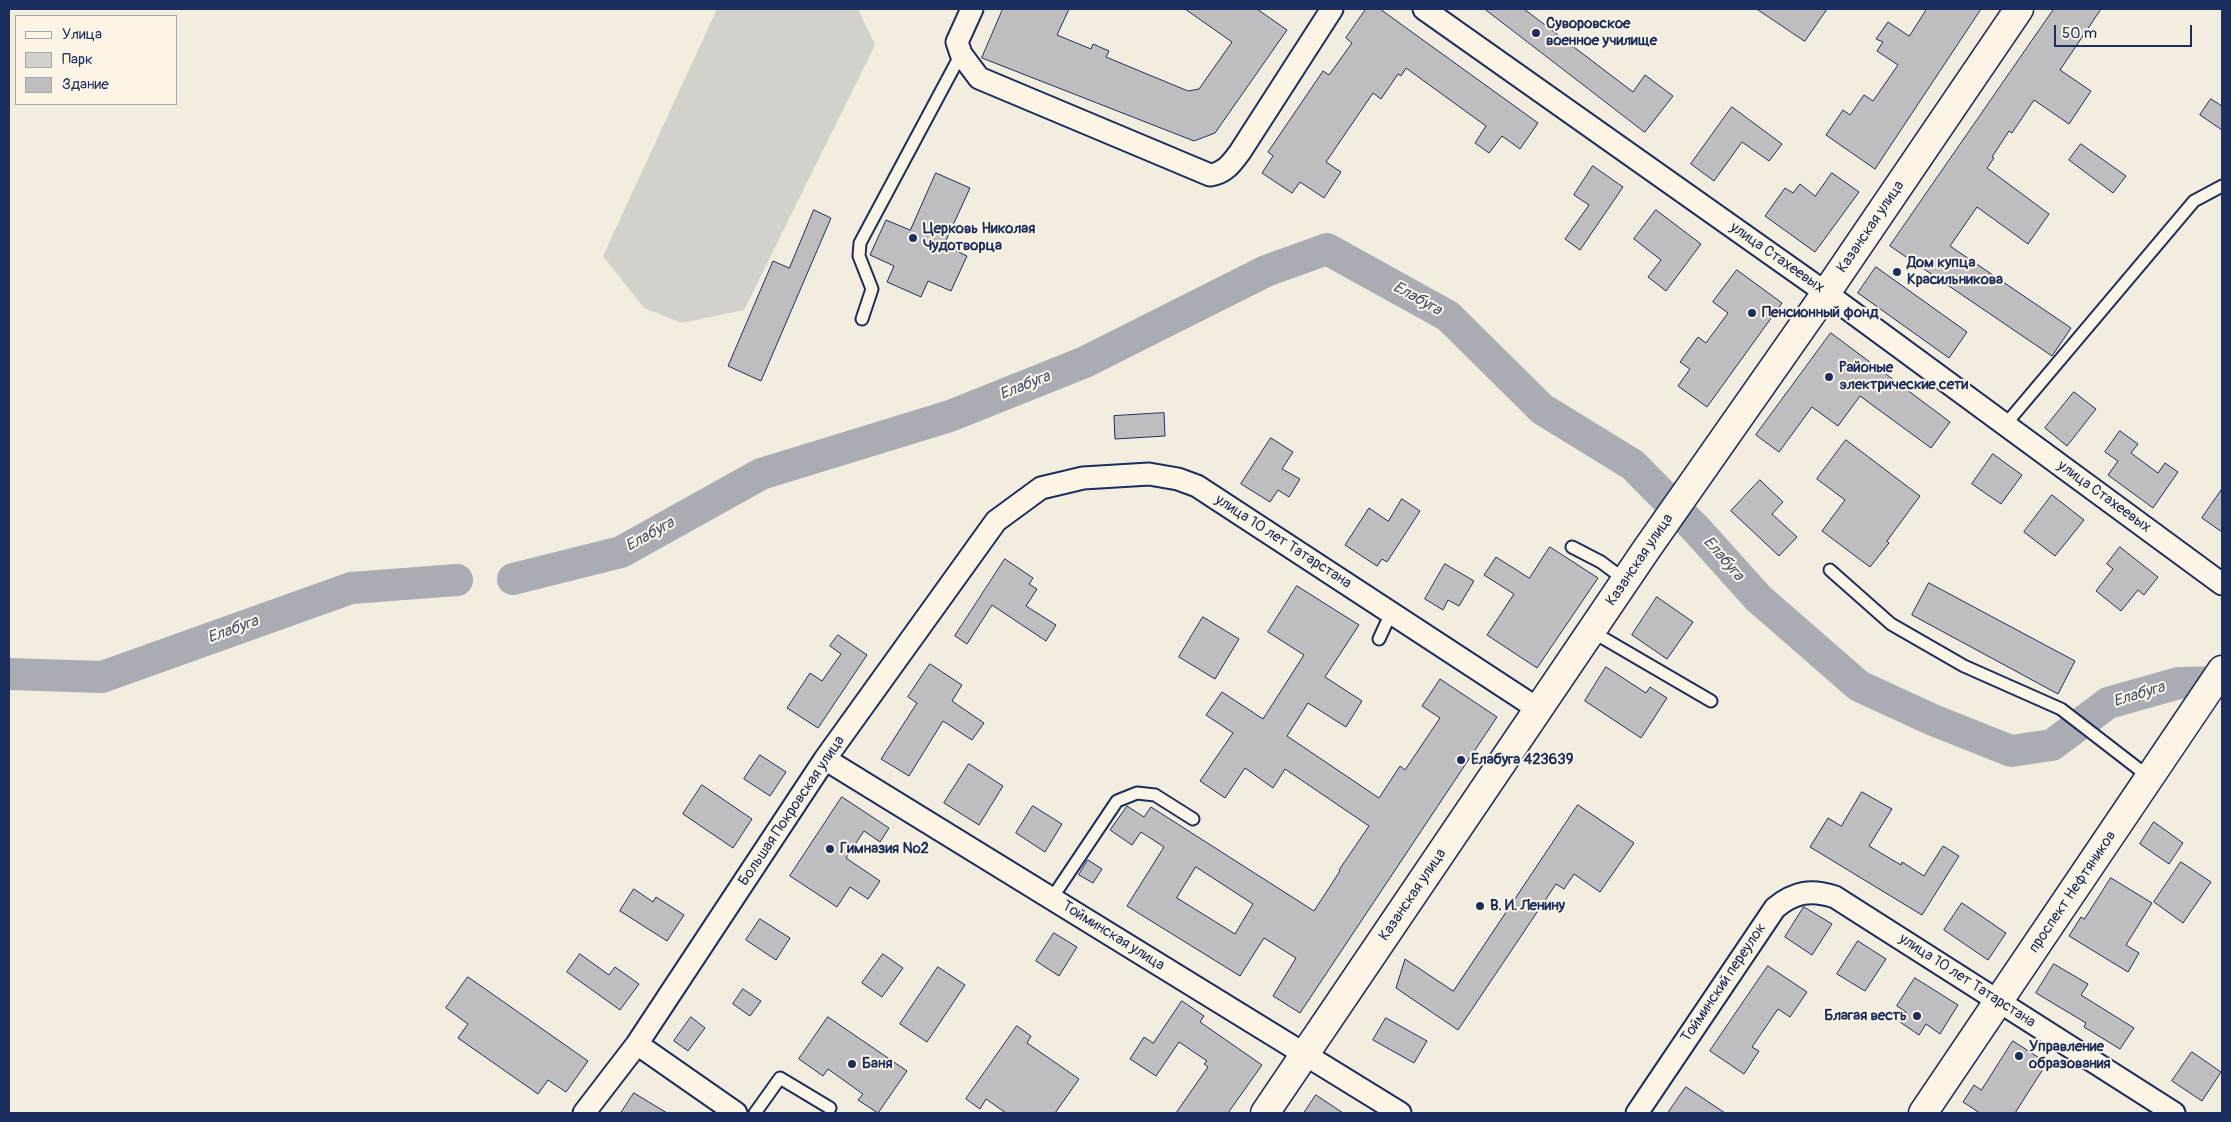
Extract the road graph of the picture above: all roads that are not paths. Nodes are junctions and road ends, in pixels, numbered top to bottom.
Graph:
1 (972, 9) edge
2 (1332, 9) edge
3 (1424, 9) edge
4 (2019, 9) edge
5 (961, 54) junction
6 (2222, 186) edge
7 (1826, 293) junction
8 (862, 319) dead end
9 (2005, 425) junction
10 (1006, 514) joint
11 (1572, 547) dead end
12 (1830, 570) dead end
13 (1626, 580) junction
14 (2222, 584) edge
15 (1391, 612) junction
16 (1591, 631) junction
17 (1379, 639) dead end
18 (2222, 670) edge
19 (1712, 701) dead end
20 (1538, 709) junction
21 (825, 759) junction
22 (2156, 767) junction
23 (1193, 819) dead end
24 (1835, 896) joint
25 (1052, 898) junction
26 (2000, 1002) junction
27 (637, 1044) junction
28 (1305, 1054) junction
29 (830, 1108) dead end
30 (584, 1113) edge
31 (736, 1113) edge
32 (755, 1113) edge
33 (1265, 1113) edge
34 (1400, 1113) edge
35 (1637, 1113) edge
36 (1923, 1113) edge
37 (2174, 1113) edge

1 - 5 street
2 - 5 street
3 - 7 street, улица Стахеевых
4 - 7 street, Казанская улица
5 - 8 lane
6 - 9 lane
7 - 9 street, улица Стахеевых
7 - 13 street, Казанская улица
9 - 14 street, улица Стахеевых
10 - 15 street, улица 10 лет Татарстана
10 - 21 street, Большая Покровская улица
11 - 13 lane
12 - 22 lane
13 - 16 street, Казанская улица
15 - 17 lane
15 - 20 street, улица 10 лет Татарстана
16 - 19 lane
16 - 20 street, Казанская улица
18 - 22 street, проспект Нефтяников
20 - 28 street, Казанская улица
21 - 25 street, Тойминская улица
21 - 27 street, Большая Покровская улица
22 - 26 street, проспект Нефтяников
23 - 25 lane
24 - 26 street, улица 10 лет Татарстана
24 - 35 street, Тойминский переулок
25 - 28 street, Тойминская улица
26 - 36 street, проспект Нефтяников
26 - 37 street, улица 10 лет Татарстана
27 - 30 street, Большая Покровская улица
27 - 31 street
28 - 33 street, Казанская улица
28 - 34 street, Тойминская улица
29 - 32 lane

